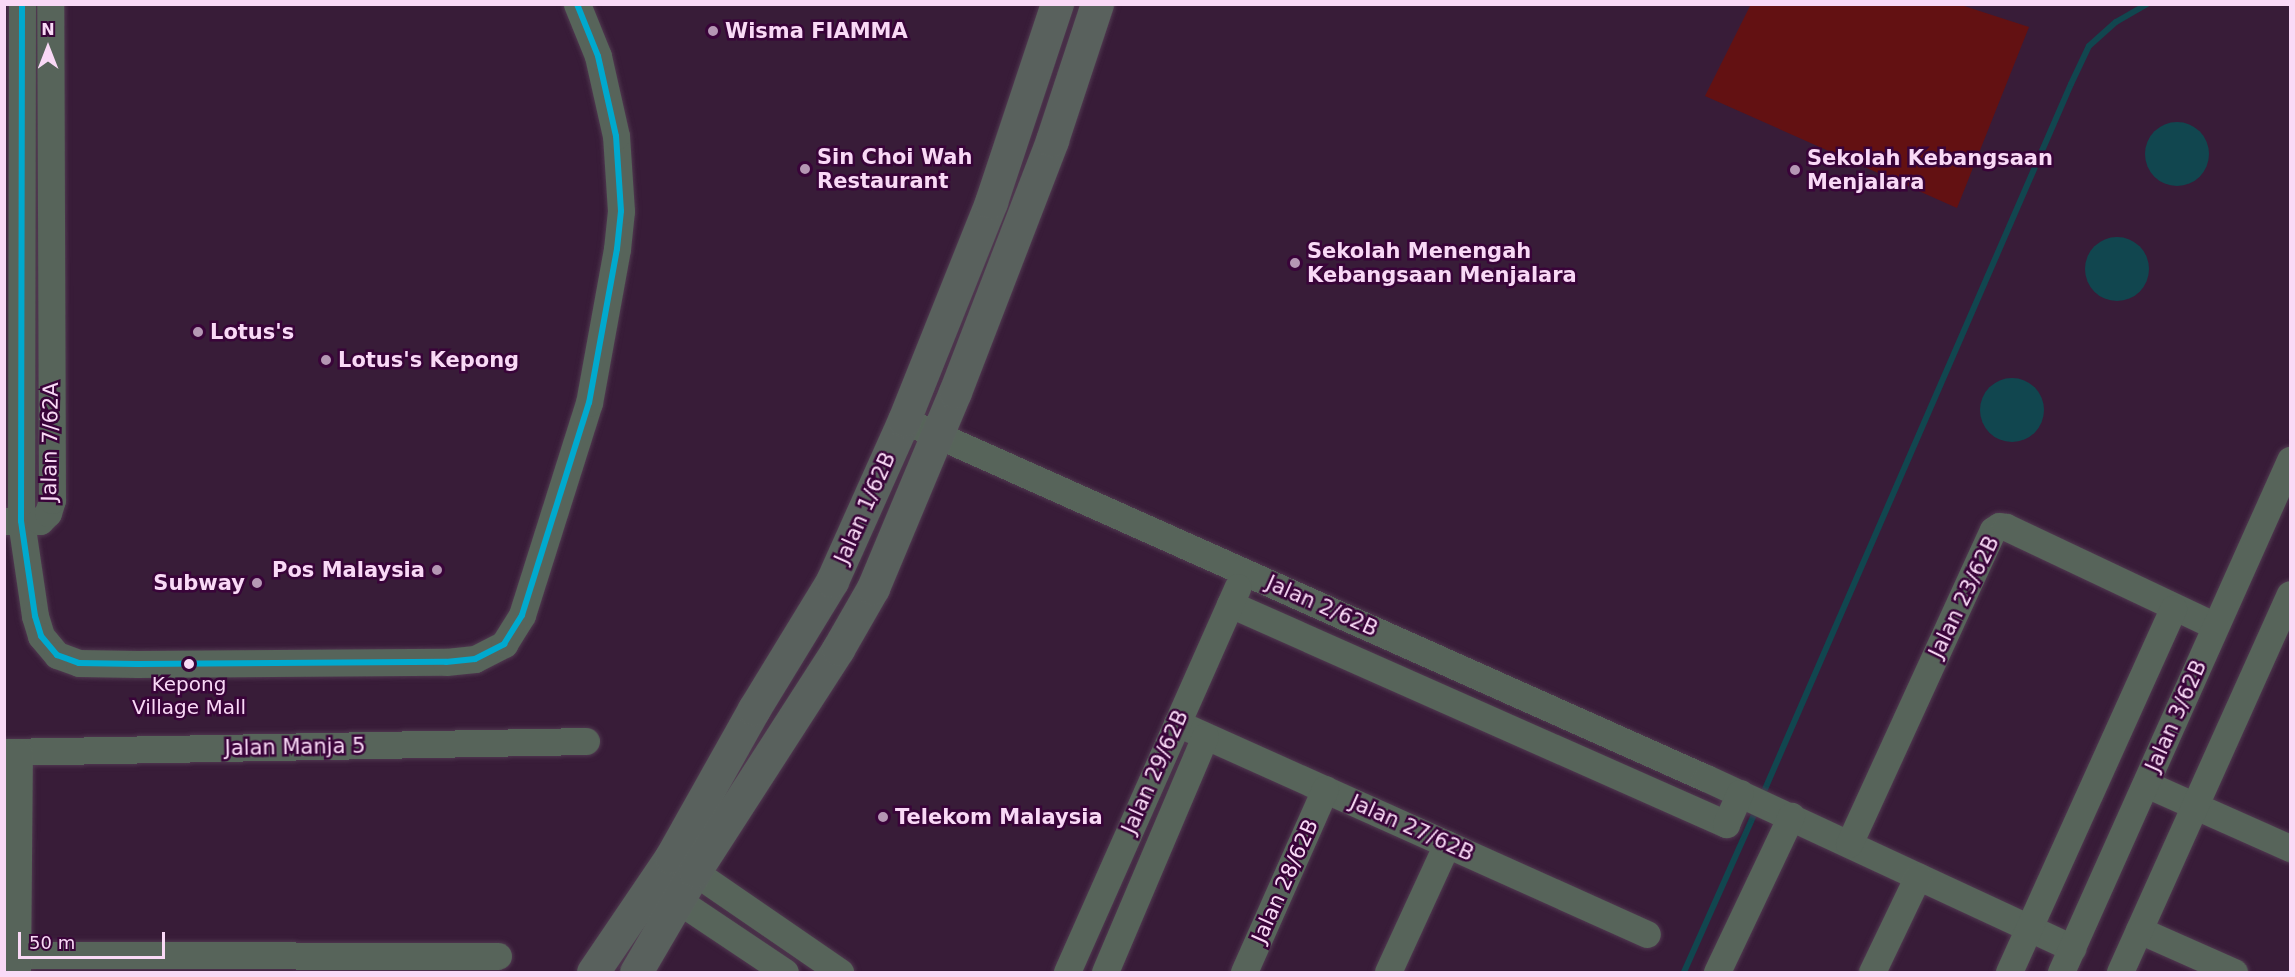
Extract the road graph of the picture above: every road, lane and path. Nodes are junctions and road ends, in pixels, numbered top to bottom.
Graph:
1 (22, 4) edge
2 (50, 4) edge
3 (577, 4) edge
4 (1057, 4) edge
5 (1097, 4) edge
6 (13, 225) edge
7 (50, 227) junction
8 (904, 420) junction
9 (938, 435) junction
10 (2290, 460) edge
11 (13, 521) edge
12 (1245, 572) junction
13 (2290, 594) edge
14 (1230, 604) junction
15 (2173, 608) junction
16 (2215, 626) junction
17 (1177, 723) junction
18 (1205, 736) junction
19 (586, 741) dead end
20 (12, 752) edge
21 (2146, 784) junction
22 (1325, 789) junction
23 (1740, 793) junction
24 (2195, 806) junction
25 (1791, 816) junction
26 (1447, 844) junction
27 (1849, 844) junction
28 (2290, 848) edge
29 (683, 864) junction
30 (1918, 876) junction
31 (653, 883) junction
32 (679, 902) junction
33 (2029, 927) junction
34 (2139, 930) junction
35 (1647, 934) dead end
36 (2073, 948) junction
37 (498, 956) dead end
38 (13, 961) edge
39 (1393, 971) edge
40 (593, 972) edge
41 (636, 972) edge
42 (785, 972) edge
43 (840, 972) edge
44 (1067, 972) edge
45 (1105, 972) edge
46 (1244, 972) edge
47 (1717, 972) edge
48 (1872, 972) edge
49 (2009, 972) edge
50 (2061, 972) edge
51 (2120, 972) edge
52 (2234, 972) edge

1 - 6 street, Jalan 7/62A
2 - 7 street, Jalan 7/62A
3 - 11 street
4 - 8 main road, Jalan 1/62B
5 - 9 main road, Jalan 1/62B
6 - 7 street
6 - 11 street, Jalan 7/62A
7 - 11 street, Jalan 7/62A
8 - 9 street, Jalan 2/62B
8 - 29 main road, Jalan 1/62B
9 - 12 street, Jalan 2/62B
9 - 29 main road, Jalan 1/62B
10 - 16 street, Jalan 3/62B
12 - 14 street, Jalan 29/62B
12 - 23 street, Jalan 2/62B
13 - 24 street
14 - 17 street, Jalan 29/62B
14 - 23 street
15 - 16 street
15 - 27 street, Jalan 23/62B
15 - 33 street
16 - 21 street, Jalan 3/62B
17 - 18 street, Jalan 27/62B
17 - 44 street, Jalan 29/62B
18 - 22 street, Jalan 27/62B
18 - 45 street, Jalan 29/62B
19 - 20 street, Jalan Manja 5
20 - 38 street
21 - 24 street
21 - 36 street, Jalan 3/62B
22 - 26 street, Jalan 27/62B
22 - 46 street, Jalan 28/62B
23 - 25 street, Jalan 2/62B
24 - 28 street
24 - 34 street
25 - 27 street, Jalan 2/62B
25 - 47 street
26 - 35 street, Jalan 27/62B
26 - 39 street
27 - 30 street, Jalan 2/62B
29 - 31 main road, Jalan 1/62B
29 - 32 main road, Jalan 1/62B
29 - 43 street
30 - 33 street, Jalan 2/62B
30 - 48 street
31 - 32 street
31 - 40 main road, Jalan 1/62B
32 - 41 main road, Jalan 1/62B
32 - 42 street
33 - 36 street, Jalan 2/62B
33 - 49 street
34 - 51 street
34 - 52 street
36 - 50 street, Jalan 3/62B
37 - 38 street

